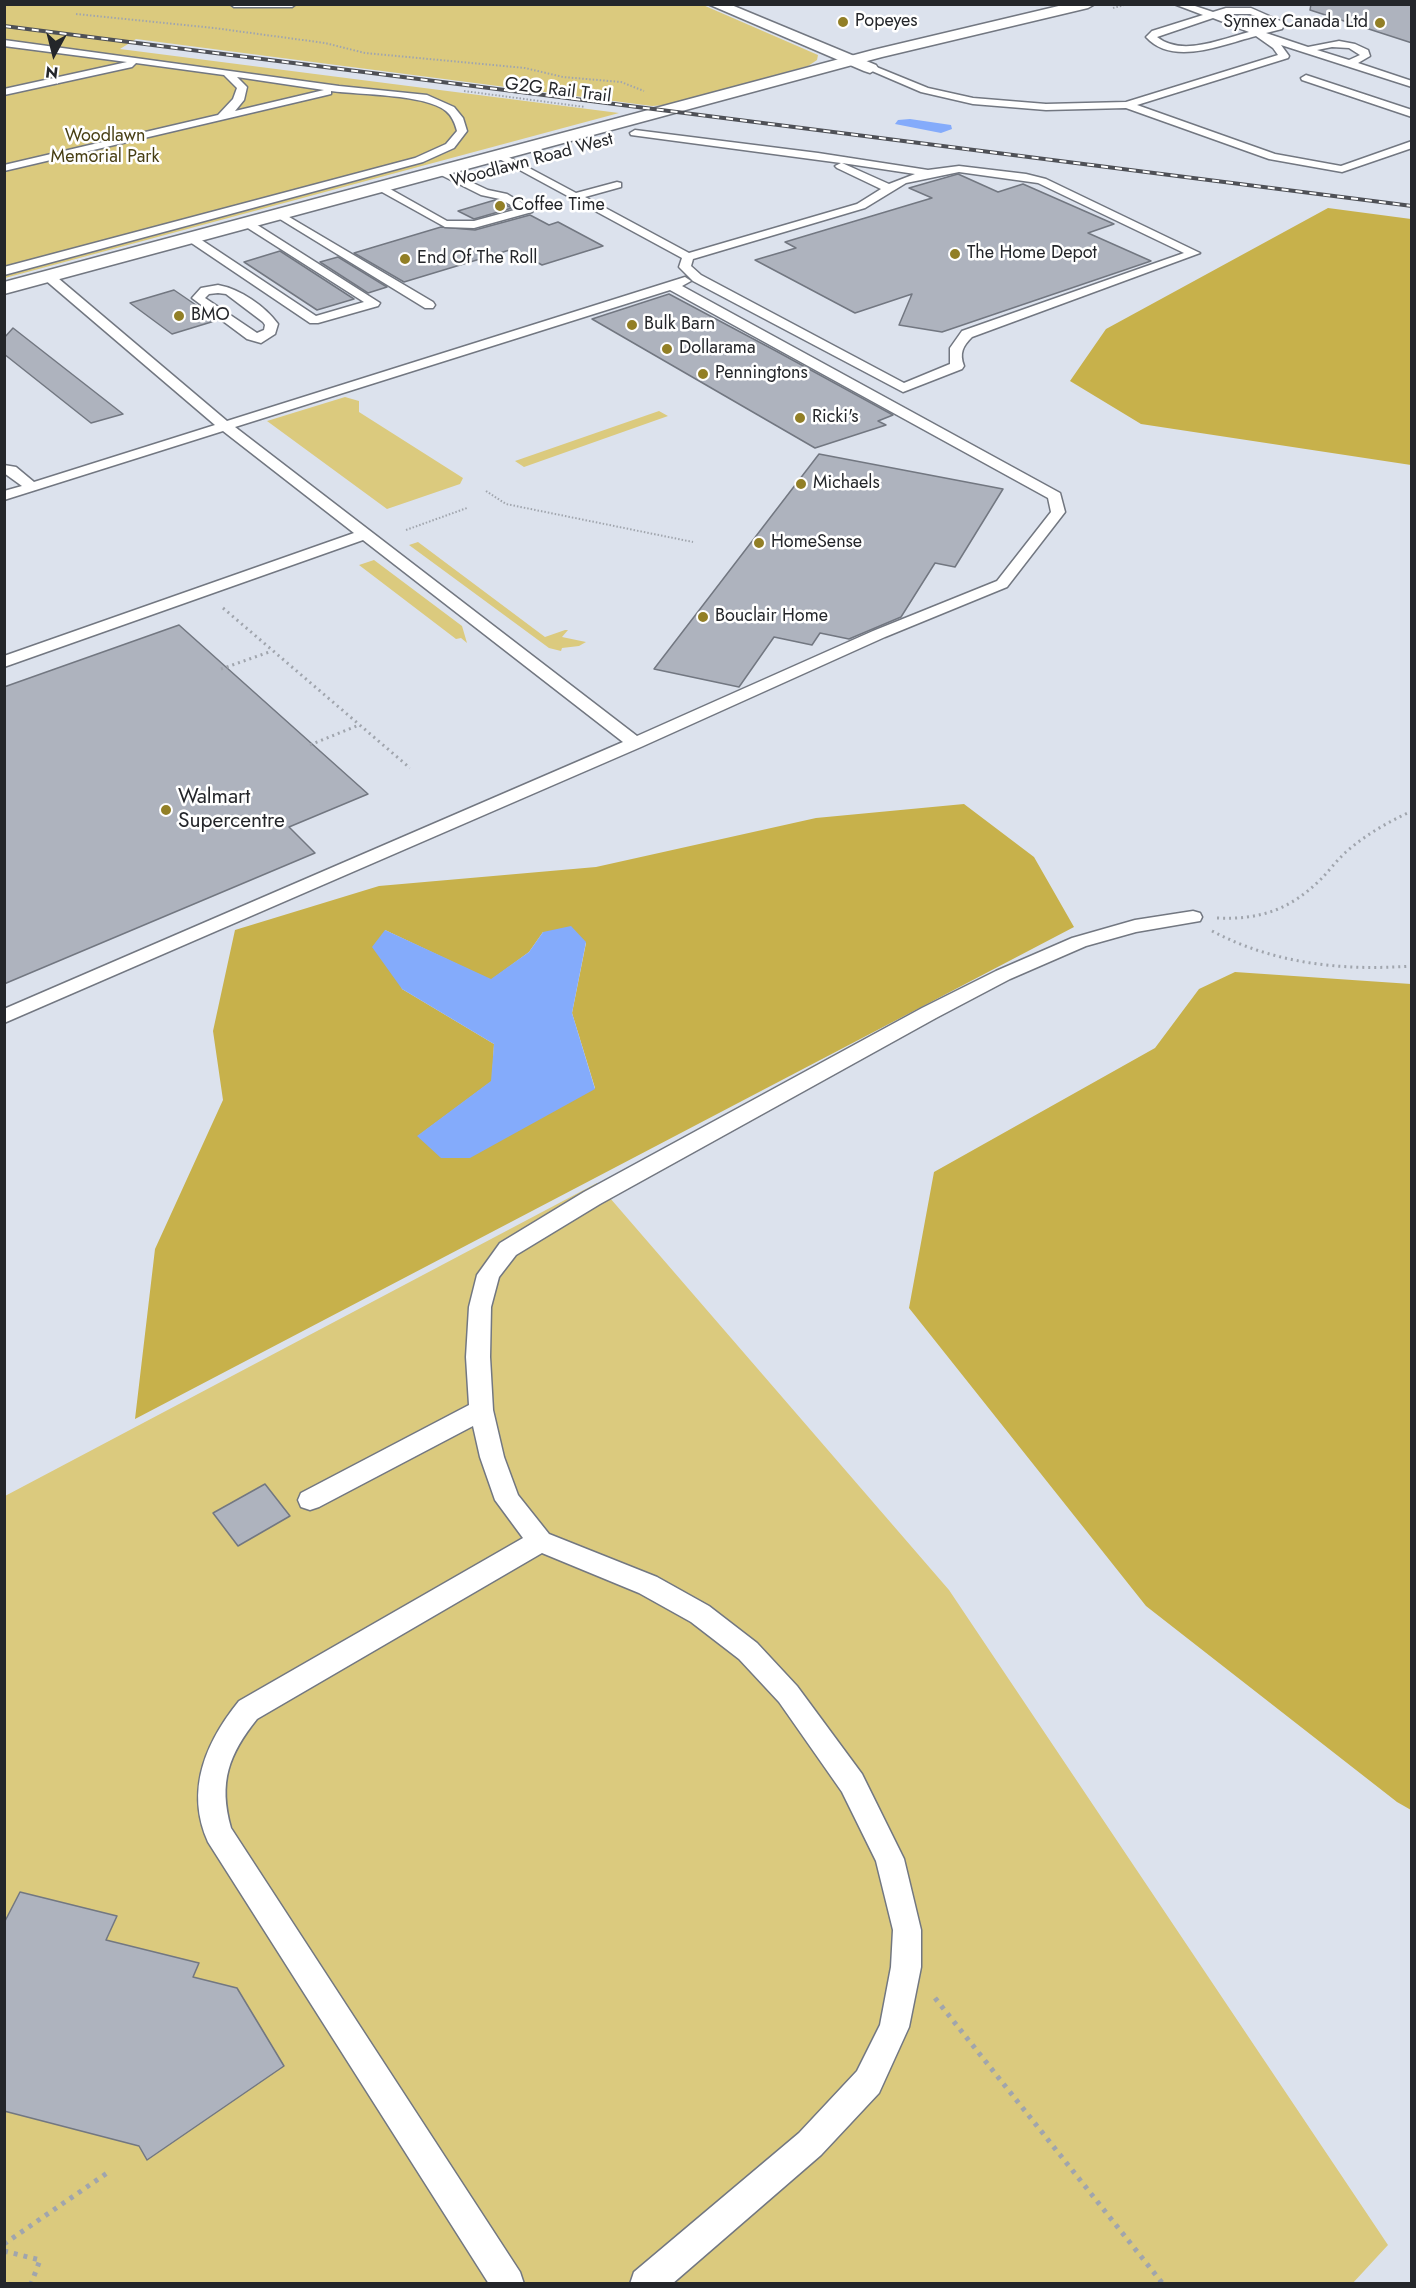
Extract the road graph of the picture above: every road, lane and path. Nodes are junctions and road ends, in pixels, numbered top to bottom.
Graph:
1 (234, 4) edge
2 (292, 4) edge
3 (715, 4) edge
4 (1088, 4) edge
5 (1178, 4) edge
6 (1058, 12) junction
7 (75, 14) dead end
8 (1211, 16) junction
9 (1259, 34) junction
10 (4, 43) edge
11 (1308, 49) junction
12 (147, 61) junction
13 (850, 61) junction
14 (1351, 63) junction
15 (870, 68) junction
16 (227, 72) junction
17 (1306, 78) dead end
18 (1412, 84) edge
19 (339, 89) junction
20 (4, 92) edge
21 (647, 92) dead end
22 (477, 93) dead end
23 (1126, 105) junction
24 (591, 107) dead end
25 (1412, 114) edge
26 (222, 116) junction
27 (635, 133) junction
28 (1412, 144) edge
29 (497, 155) junction
30 (818, 156) junction
31 (516, 166) junction
32 (4, 168) edge
33 (441, 171) junction
34 (931, 172) junction
35 (460, 181) junction
36 (616, 184) dead end
37 (379, 187) junction
38 (889, 188) junction
39 (574, 197) junction
40 (398, 198) junction
41 (279, 214) junction
42 (247, 223) junction
43 (296, 225) junction
44 (264, 233) junction
45 (190, 238) junction
46 (207, 249) junction
47 (688, 257) junction
48 (4, 271) edge
49 (697, 278) junction
50 (55, 282) junction
51 (671, 285) junction
52 (4, 288) edge
53 (4, 304) edge
54 (429, 304) dead end
55 (261, 339) joint
56 (225, 426) junction
57 (4, 468) edge
58 (32, 487) junction
59 (486, 491) dead end
60 (4, 496) edge
61 (467, 508) dead end
62 (406, 530) dead end
63 (364, 534) junction
64 (693, 542) dead end
65 (216, 602) dead end
66 (272, 650) junction
67 (4, 662) edge
68 (222, 669) dead end
69 (360, 725) junction
70 (635, 743) junction
71 (310, 745) dead end
72 (410, 768) dead end
73 (1412, 811) edge
74 (1193, 917) junction
75 (1412, 966) edge
76 (4, 1017) edge
77 (481, 1410) junction
78 (310, 1500) dead end
79 (540, 1541) junction
80 (906, 1967) junction
81 (110, 2171) dead end
82 (4, 2244) edge
83 (4, 2251) edge
84 (31, 2283) edge
85 (508, 2283) edge
86 (646, 2283) edge
87 (1163, 2283) edge

1 - 2 lane
3 - 13 main road
4 - 6 main road, Woodlawn Road West
5 - 8 lane
6 - 13 main road, Woodlawn Road West
6 - 15 main road, Woodlawn Road West
7 - 21 path
8 - 9 lane
8 - 9 lane
8 - 9 lane
9 - 11 lane
9 - 23 lane
10 - 12 lane
11 - 14 lane
11 - 14 lane
12 - 16 lane
12 - 20 lane
13 - 15 main road
13 - 29 main road, Woodlawn Road West
14 - 18 lane
15 - 23 lane
15 - 27 main road, Woodlawn Road West
16 - 19 lane
16 - 26 lane
17 - 25 lane
19 - 26 lane
19 - 48 lane
22 - 24 path, G2G Rail Trail
23 - 28 lane
26 - 32 lane
27 - 30 lane
27 - 31 main road, Woodlawn Road West
29 - 31 lane
29 - 33 main road, Woodlawn Road West
30 - 34 lane
30 - 38 lane
31 - 35 main road, Woodlawn Road West
31 - 39 lane
33 - 35 lane
33 - 37 main road, Woodlawn Road West
34 - 38 lane
34 - 49 lane
35 - 40 main road, Woodlawn Road West
35 - 40 lane
36 - 39 lane
37 - 40 lane
37 - 41 main road, Woodlawn Road West
38 - 47 lane
39 - 47 lane
40 - 43 main road, Woodlawn Road West
41 - 42 main road, Woodlawn Road West
41 - 43 lane
42 - 44 lane
42 - 45 main road, Woodlawn Road West
43 - 44 main road, Woodlawn Road West
43 - 54 lane
44 - 46 main road, Woodlawn Road West
44 - 46 lane
45 - 46 lane
45 - 50 main road, Woodlawn Road West
46 - 50 main road, Woodlawn Road West
47 - 49 lane
49 - 51 lane
50 - 52 main road, Woodlawn Road West
50 - 53 main road, Woodlawn Road West
50 - 56 lane
51 - 56 lane
51 - 70 lane
55 - 55 lane
56 - 58 lane
56 - 63 lane
57 - 58 lane
58 - 60 lane
59 - 64 path
61 - 62 path
63 - 67 lane
63 - 70 lane
65 - 66 path
66 - 68 path
66 - 69 path
69 - 71 path
69 - 72 path
70 - 76 lane
73 - 74 path
74 - 75 path
74 - 77 lane
77 - 78 lane
77 - 79 lane
79 - 80 lane
79 - 85 lane
80 - 86 lane
80 - 87 path
81 - 82 path
83 - 84 path

